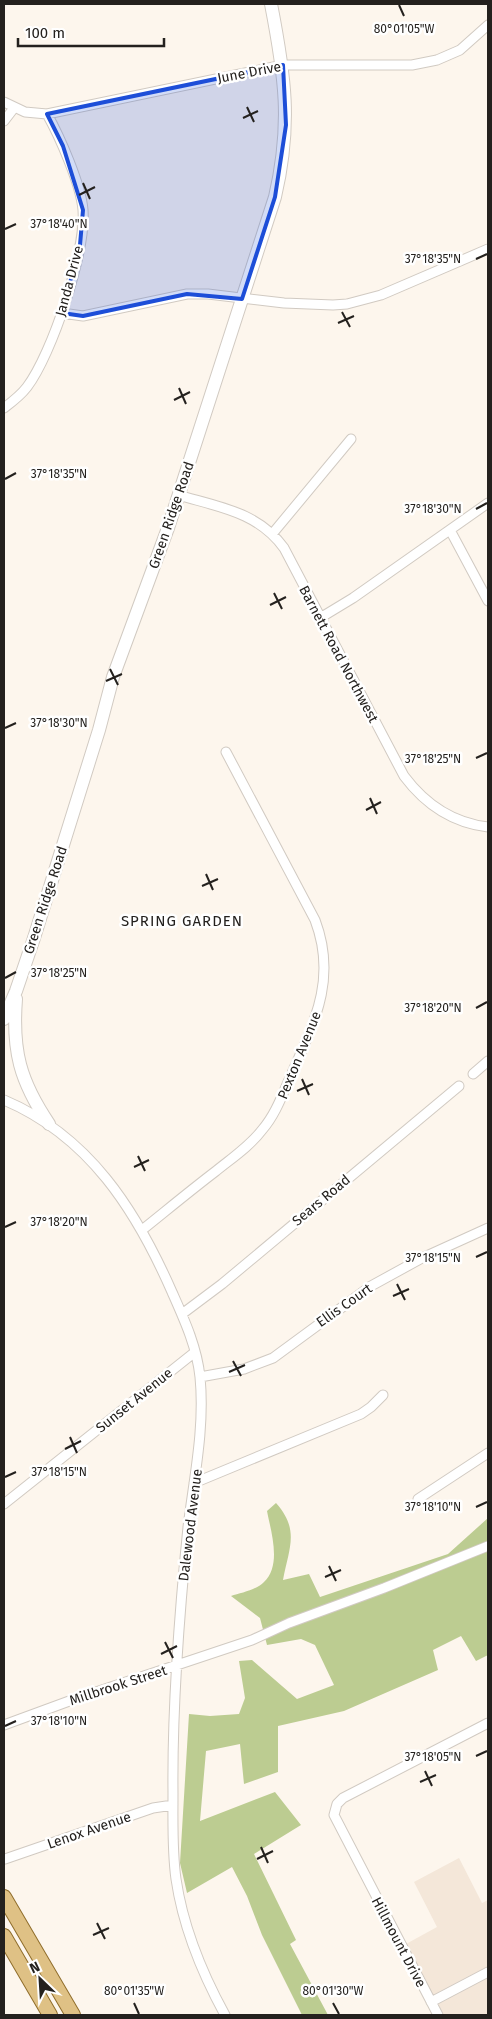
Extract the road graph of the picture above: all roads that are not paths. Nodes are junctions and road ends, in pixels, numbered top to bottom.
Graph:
1 (271, 4) edge
2 (488, 25) edge
3 (282, 65) junction
4 (4, 102) edge
5 (14, 108) junction
6 (47, 114) junction
7 (4, 121) edge
8 (488, 249) edge
9 (242, 299) junction
10 (62, 313) junction
11 (4, 408) edge
12 (351, 439) dead end
13 (178, 495) junction
14 (488, 503) edge
15 (450, 530) junction
16 (273, 533) junction
17 (488, 600) edge
18 (320, 618) junction
19 (226, 752) dead end
20 (488, 827) edge
21 (16, 991) junction
22 (4, 1019) edge
23 (488, 1061) edge
24 (473, 1074) dead end
25 (459, 1086) dead end
26 (4, 1100) edge
27 (49, 1124) junction
28 (488, 1228) edge
29 (142, 1230) junction
30 (182, 1314) junction
31 (195, 1352) junction
32 (200, 1376) junction
33 (383, 1395) dead end
34 (488, 1453) edge
35 (194, 1483) junction
36 (418, 1499) dead end
37 (4, 1504) edge
38 (488, 1546) edge
39 (176, 1666) junction
40 (488, 1723) edge
41 (4, 1725) edge
42 (173, 1804) junction
43 (5, 1860) dead end
44 (4, 1897) edge
45 (4, 1936) edge
46 (488, 1972) edge
47 (431, 2002) junction
48 (50, 2015) edge
49 (73, 2015) edge
50 (225, 2015) edge
51 (438, 2015) edge

1 - 3 street, Green Ridge Road
2 - 3 street, June Drive
3 - 6 street, June Drive
3 - 9 street, Green Ridge Road
4 - 5 street, June Drive
5 - 6 street, June Drive
5 - 7 street
6 - 10 street, Janda Drive
8 - 9 street
9 - 10 street
9 - 13 street, Green Ridge Road
10 - 11 street, Janda Drive
12 - 16 street
13 - 16 street, Barnett Road Northwest
13 - 21 street, Green Ridge Road
14 - 15 street
15 - 17 street
15 - 18 street
16 - 18 street, Barnett Road Northwest
18 - 20 street, Barnett Road Northwest
19 - 29 street, Pexton Avenue
21 - 22 street, Green Ridge Road
21 - 27 street
23 - 24 street
25 - 30 street, Sears Road
26 - 27 street, Dalewood Avenue
27 - 29 street, Dalewood Avenue
28 - 32 street, Ellis Court
29 - 30 street, Dalewood Avenue
30 - 31 street, Dalewood Avenue
31 - 32 street, Dalewood Avenue
31 - 37 street, Sunset Avenue
32 - 35 street, Dalewood Avenue
33 - 35 street
34 - 36 street
35 - 39 street, Dalewood Avenue
38 - 39 street, Millbrook Street
39 - 41 street, Millbrook Street
39 - 42 street, Dalewood Avenue
40 - 47 street, Hillmount Drive
42 - 43 street, Lenox Avenue
42 - 50 street, Dalewood Avenue
44 - 49 main road
45 - 48 main road
46 - 47 street
47 - 51 street, Hillmount Drive

